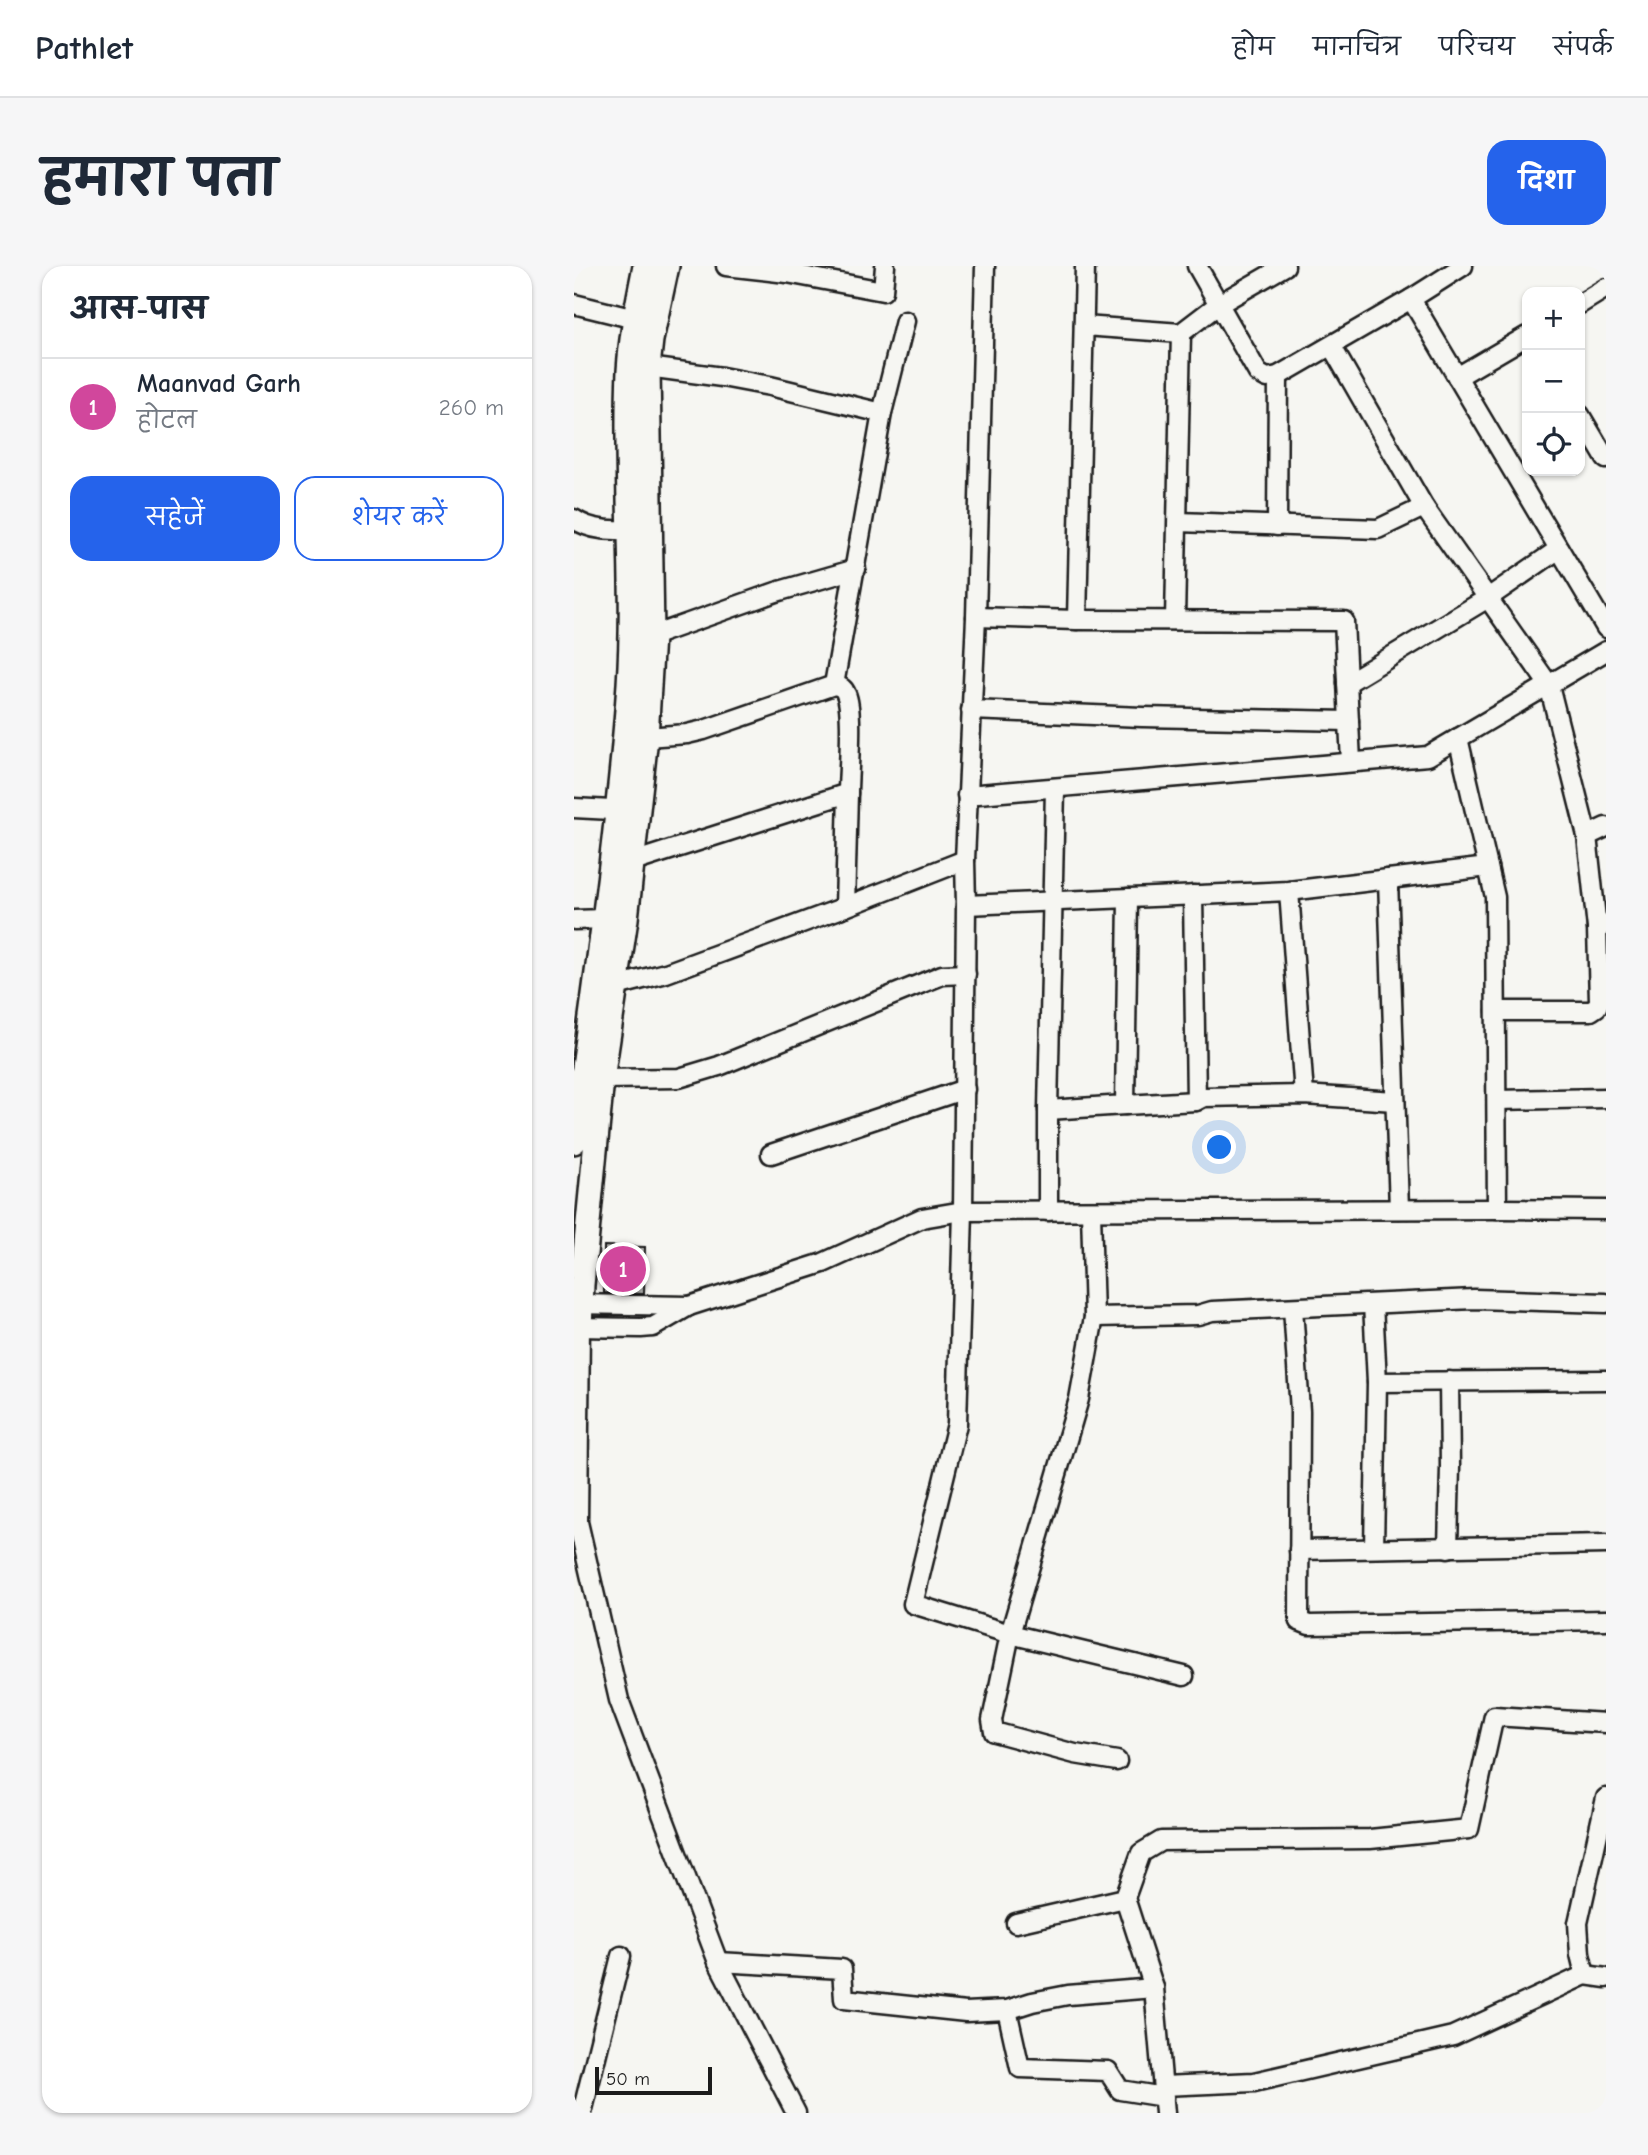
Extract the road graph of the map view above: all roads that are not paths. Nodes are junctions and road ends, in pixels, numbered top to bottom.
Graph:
1 (645, 266) edge
2 (667, 266) edge
3 (726, 266) edge
4 (885, 266) edge
5 (985, 266) edge
6 (1085, 266) edge
7 (1197, 266) edge
8 (1285, 266) edge
9 (1462, 266) edge
10 (787, 269) edge
11 (1604, 294) edge
12 (1410, 299) junction
13 (1585, 302) edge
14 (574, 303) edge
15 (1219, 304) junction
16 (635, 319) junction
17 (905, 321) dead end
18 (1084, 326) junction
19 (1181, 333) junction
20 (1522, 339) edge
21 (1332, 346) junction
22 (648, 367) junction
23 (1278, 376) junction
24 (1457, 377) junction
25 (882, 413) junction
26 (1585, 423) edge
27 (1606, 459) edge
28 (1424, 506) junction
29 (574, 519) edge
30 (1178, 522) junction
31 (1277, 526) junction
32 (641, 530) junction
33 (1559, 550) junction
34 (856, 569) junction
35 (1489, 598) junction
36 (976, 617) junction
37 (1175, 620) junction
38 (1077, 621) junction
39 (1606, 628) edge
40 (653, 636) junction
41 (1606, 651) edge
42 (1347, 683) junction
43 (834, 685) junction
44 (1549, 685) junction
45 (971, 710) junction
46 (1349, 721) junction
47 (646, 737) junction
48 (1458, 738) junction
49 (1351, 762) junction
50 (1055, 788) junction
51 (848, 793) junction
52 (967, 795) junction
53 (574, 808) edge
54 (627, 810) junction
55 (1606, 827) edge
56 (1587, 836) junction
57 (965, 860) junction
58 (633, 862) junction
59 (1488, 867) junction
60 (1388, 879) junction
61 (1289, 891) junction
62 (1193, 895) junction
63 (1128, 898) junction
64 (1051, 901) junction
65 (966, 905) junction
66 (845, 907) junction
67 (604, 919) junction
68 (574, 920) edge
69 (1601, 926) edge
70 (966, 974) junction
71 (616, 986) junction
72 (1496, 1011) junction
73 (602, 1079) junction
74 (965, 1089) junction
75 (1304, 1095) junction
76 (1606, 1098) edge
77 (1497, 1100) junction
78 (1196, 1101) junction
79 (1395, 1101) junction
80 (1125, 1105) junction
81 (1048, 1110) junction
82 (574, 1142) edge
83 (771, 1154) dead end
84 (1399, 1209) junction
85 (1497, 1209) junction
86 (1091, 1210) junction
87 (1606, 1210) edge
88 (963, 1211) junction
89 (1048, 1211) junction
90 (1606, 1303) edge
91 (1373, 1304) junction
92 (1293, 1308) junction
93 (577, 1316) edge
94 (1094, 1317) junction
95 (1606, 1380) edge
96 (1449, 1381) junction
97 (1377, 1382) junction
98 (576, 1522) edge
99 (1606, 1544) edge
100 (1374, 1548) junction
101 (1448, 1548) junction
102 (1299, 1550) junction
103 (1606, 1619) edge
104 (1010, 1634) junction
105 (1184, 1676) dead end
106 (1606, 1723) edge
107 (1118, 1761) dead end
108 (1606, 1798) edge
109 (1125, 1898) junction
110 (1016, 1923) dead end
111 (621, 1956) dead end
112 (718, 1962) junction
113 (1585, 1975) junction
114 (1606, 1978) edge
115 (1154, 1988) junction
116 (1007, 2010) junction
117 (1164, 2099) edge
118 (574, 2111) edge
119 (581, 2113) edge
120 (796, 2113) edge

1 - 16 street
2 - 22 street
3 - 10 street
4 - 10 street
5 - 36 street
6 - 18 street
7 - 15 street
8 - 15 street
9 - 12 street
11 - 13 street
12 - 21 street
12 - 24 street
14 - 16 street
15 - 19 street
15 - 23 street
16 - 32 street
17 - 25 street
18 - 19 street
18 - 38 street
19 - 30 street
20 - 24 street
21 - 23 street
21 - 28 street
22 - 25 street
22 - 32 street
23 - 31 street
24 - 33 street
25 - 34 street
26 - 27 street
28 - 31 street
28 - 35 street
29 - 32 street
30 - 31 street
30 - 37 street
32 - 40 street
32 - 54 street
33 - 35 street
33 - 39 street
34 - 40 street
34 - 43 street
35 - 42 street
35 - 44 street
36 - 38 street
36 - 45 street
37 - 38 street
37 - 42 street
40 - 47 street
41 - 44 street
42 - 46 street
43 - 47 street
43 - 51 street
44 - 48 street
44 - 56 street
45 - 46 street
45 - 52 street
46 - 49 street
47 - 54 street
48 - 49 street
48 - 59 street
49 - 50 street
50 - 52 street
50 - 64 street
51 - 58 street
51 - 66 street
52 - 57 street
53 - 54 street
54 - 58 street
54 - 67 street
55 - 56 street
56 - 69 street
57 - 65 street
57 - 66 street
58 - 71 street
59 - 60 street
59 - 72 street
60 - 61 street
60 - 79 street
61 - 62 street
61 - 75 street
62 - 63 street
62 - 78 street
63 - 64 street
63 - 80 street
64 - 65 street
64 - 81 street
65 - 70 street
66 - 71 street
67 - 68 street
67 - 82 street
69 - 72 street
70 - 73 street
70 - 74 street
71 - 73 street
72 - 77 street
73 - 93 street
74 - 83 street
74 - 88 street
75 - 78 street
75 - 79 street
76 - 77 street
77 - 85 street
78 - 80 street
79 - 84 street
80 - 81 street
81 - 89 street
84 - 85 street
84 - 86 street
85 - 87 street
86 - 89 street
86 - 94 street
88 - 89 street
88 - 93 street
88 - 104 street
90 - 91 street
91 - 92 street
91 - 97 street
92 - 94 street
92 - 102 street
93 - 98 street
94 - 104 street
95 - 96 street
96 - 97 street
96 - 101 street
97 - 100 street
98 - 112 street
99 - 101 street
100 - 101 street
100 - 102 street
102 - 103 street
104 - 105 street
104 - 107 street
106 - 109 street
108 - 113 street
109 - 110 street
109 - 115 street
111 - 119 street
112 - 116 street
112 - 120 street
113 - 114 street
113 - 117 street
115 - 116 street
115 - 117 street
116 - 117 street
118 - 119 street

